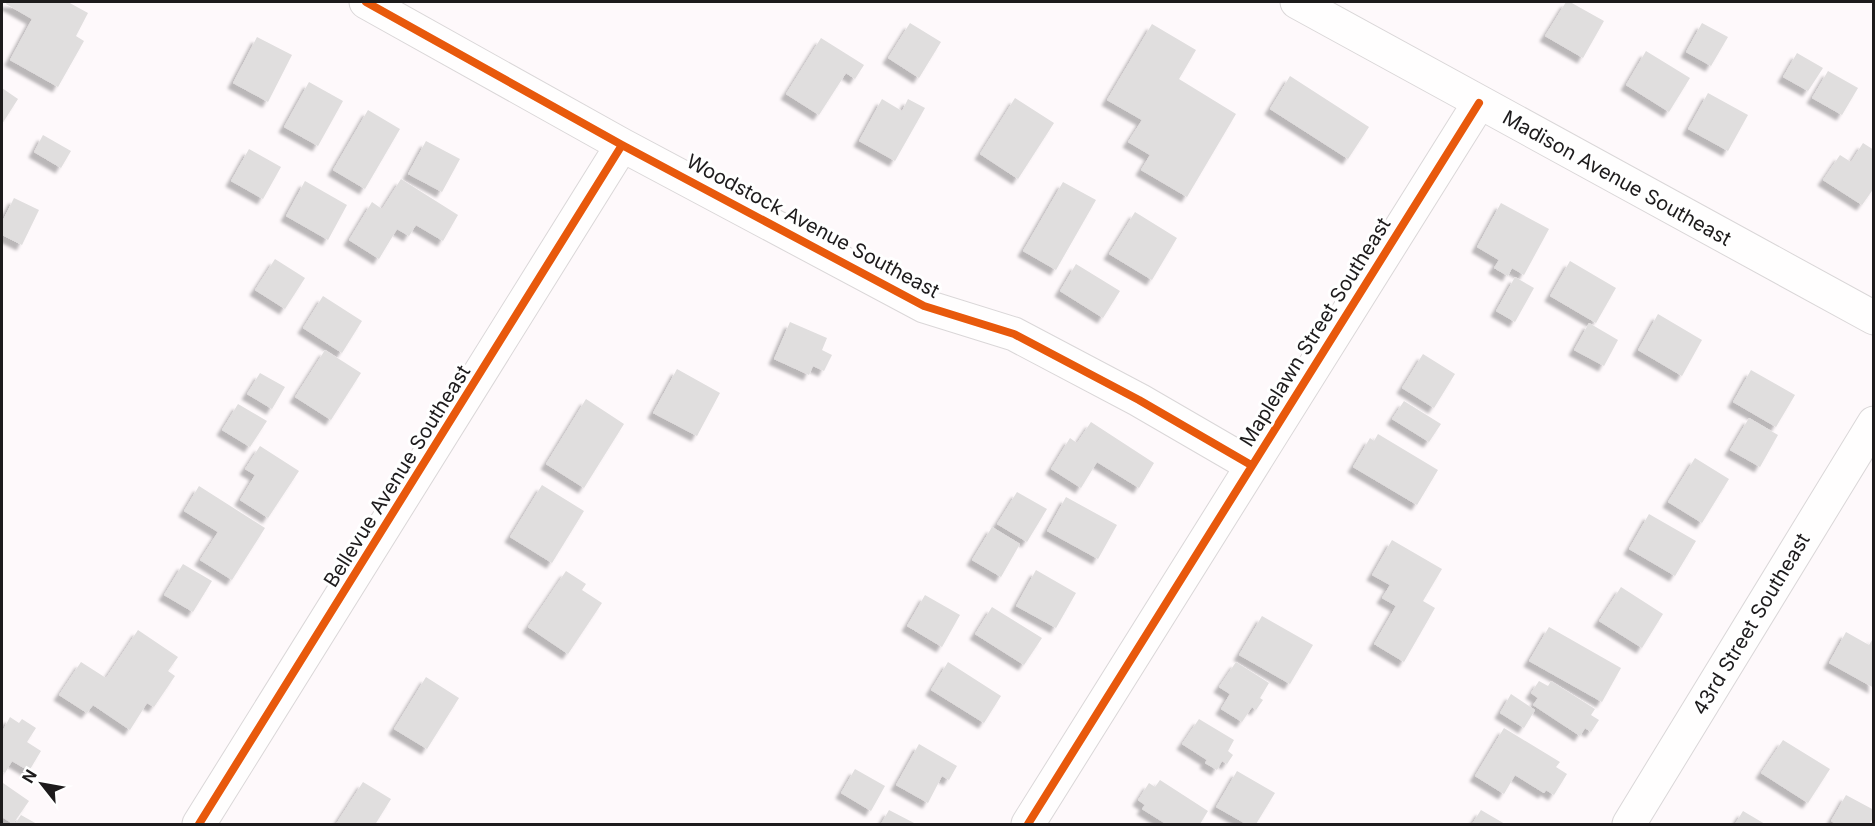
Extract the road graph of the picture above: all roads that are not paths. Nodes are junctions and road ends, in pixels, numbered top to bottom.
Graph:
1 (366, 2) edge
2 (1297, 2) edge
3 (1479, 103) junction
4 (622, 145) junction
5 (1874, 318) edge
6 (1874, 423) edge
7 (1251, 465) junction
8 (199, 825) edge
9 (1028, 825) edge
10 (1629, 825) edge

1 - 4 street, Woodstock Avenue Southeast
2 - 3 street, Madison Avenue Southeast
3 - 5 street, Madison Avenue Southeast
3 - 7 street, Maplelawn Street Southeast
4 - 7 street, Woodstock Avenue Southeast
4 - 8 street, Bellevue Avenue Southeast
6 - 10 street, 43rd Street Southeast
7 - 9 street, Maplelawn Street Southeast

